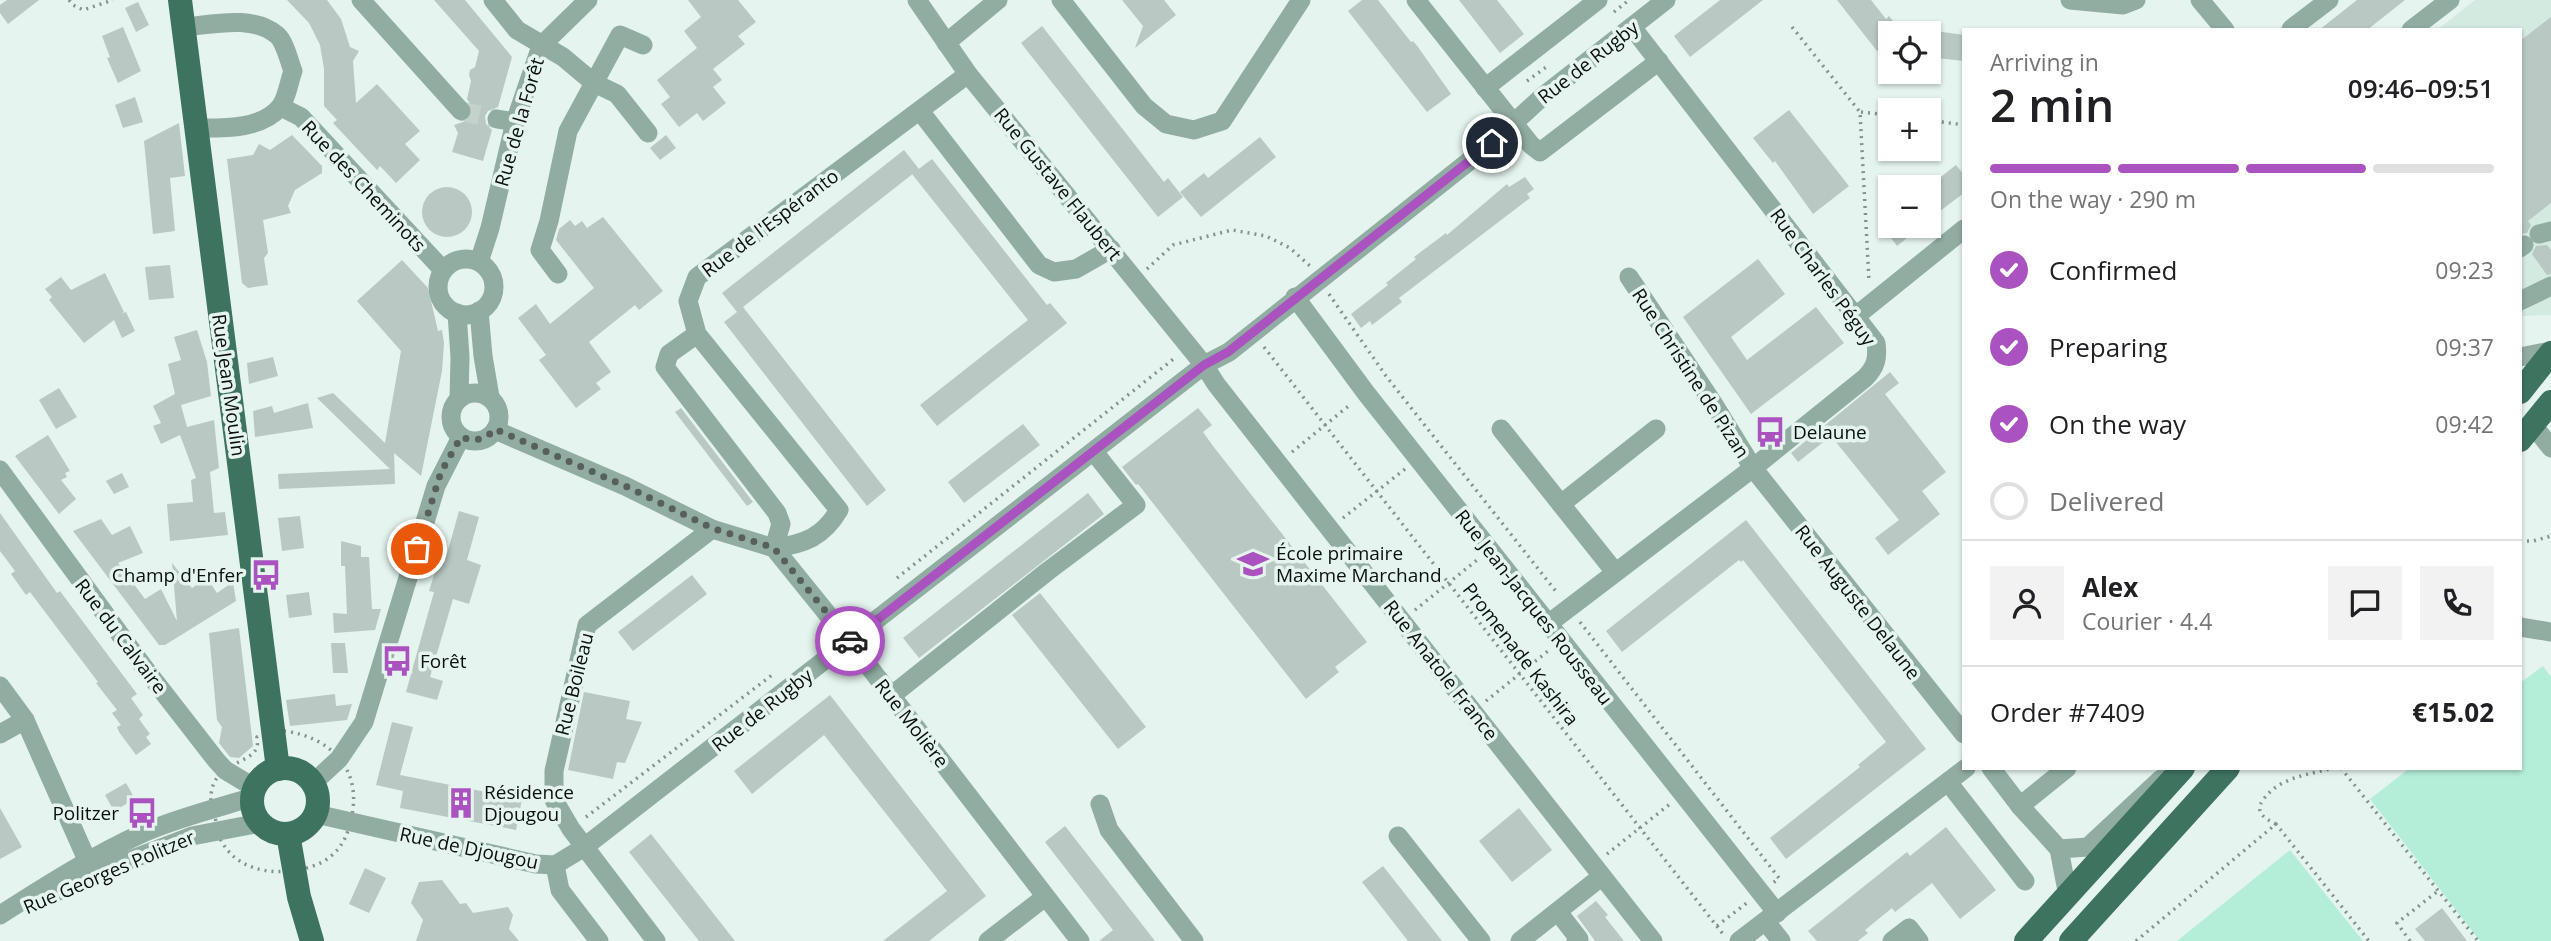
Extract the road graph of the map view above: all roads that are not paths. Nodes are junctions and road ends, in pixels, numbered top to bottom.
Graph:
1 (180, 0) edge
2 (361, 0) edge
3 (493, 0) edge
4 (588, 0) edge
5 (917, 0) edge
6 (998, 0) edge
7 (1061, 0) edge
8 (1301, 0) edge
9 (1416, 0) edge
10 (1598, 0) edge
11 (1666, 0) edge
12 (2070, 0) edge
13 (2136, 0) edge
14 (2200, 0) edge
15 (2329, 0) edge
16 (2450, 0) edge
17 (183, 27) junction
18 (1632, 27) junction
19 (2223, 28) edge
20 (2292, 28) edge
21 (2414, 28) edge
22 (946, 43) junction
23 (643, 45) dead end
24 (541, 46) junction
25 (1659, 61) junction
26 (968, 74) junction
27 (594, 83) junction
28 (1485, 88) junction
29 (281, 107) junction
30 (461, 111) tunnel mouth
31 (920, 111) junction
32 (1514, 123) junction
33 (196, 128) junction
34 (648, 133) dead end
35 (1962, 231) edge
36 (1111, 249) junction
37 (479, 262) junction
38 (443, 270) junction
39 (558, 274) dead end
40 (1629, 278) dead end
41 (2551, 286) edge
42 (1295, 298) junction
43 (2522, 300) edge
44 (1864, 309) junction
45 (479, 311) junction
46 (457, 313) junction
47 (697, 334) junction
48 (2551, 352) edge
49 (2522, 357) edge
50 (1204, 365) junction
51 (2522, 389) edge
52 (490, 397) junction
53 (458, 399) junction
54 (2551, 402) edge
55 (2524, 424) edge
56 (495, 429) junction
57 (1501, 429) dead end
58 (1656, 429) dead end
59 (461, 437) junction
60 (2551, 448) edge
61 (1094, 452) junction
62 (1753, 468) junction
63 (0, 470) edge
64 (1561, 504) junction
65 (712, 528) junction
66 (774, 548) junction
67 (1615, 572) junction
68 (1548, 624) junction
69 (2522, 627) edge
70 (2551, 632) edge
71 (850, 642) junction
72 (0, 686) edge
73 (891, 696) junction
74 (25, 720) junction
75 (1962, 731) edge
76 (0, 734) edge
77 (278, 769) junction
78 (1963, 770) edge
79 (1993, 770) edge
80 (2065, 770) edge
81 (2172, 770) edge
82 (2181, 770) edge
83 (2226, 770) edge
84 (1948, 782) junction
85 (313, 783) junction
86 (254, 793) junction
87 (1100, 804) dead end
88 (2020, 806) junction
89 (316, 814) junction
90 (260, 822) junction
91 (288, 834) junction
92 (1398, 836) dead end
93 (583, 848) junction
94 (2059, 849) junction
95 (87, 860) junction
96 (555, 865) junction
97 (1596, 871) junction
98 (2025, 881) dead end
99 (2068, 895) junction
100 (1045, 897) junction
101 (1558, 912) junction
102 (0, 916) edge
103 (1771, 917) junction
104 (1578, 940) edge
105 (312, 941) edge
106 (599, 941) edge
107 (656, 941) edge
108 (988, 941) edge
109 (1080, 941) edge
110 (1194, 941) edge
111 (1481, 941) edge
112 (1520, 941) edge
113 (1653, 941) edge
114 (1740, 941) edge
115 (1781, 941) edge
116 (1892, 941) edge
117 (1919, 941) edge
118 (2026, 941) edge
119 (2071, 941) edge

1 - 17 main road, Rue Jean Moulin
2 - 30 street
3 - 24 street
4 - 24 street, Rue de la Forêt
5 - 22 street, Rue Gustave Flaubert
6 - 22 street
7 - 8 street
9 - 28 street
10 - 28 street
11 - 18 street, Rue de Rugby
12 - 13 street
14 - 19 street
15 - 20 street
16 - 21 street
17 - 29 street
17 - 33 main road, Rue Jean Moulin
18 - 25 street, Rue Charles Péguy
18 - 32 street, Rue de Rugby
22 - 26 street, Rue Gustave Flaubert
23 - 27 street
24 - 27 street
24 - 37 street, Rue de la Forêt
25 - 32 street
25 - 44 street, Rue Charles Péguy
26 - 31 street, Rue de l'Espéranto
26 - 36 street, Rue Gustave Flaubert
27 - 34 street
27 - 39 street
28 - 32 street
29 - 33 street
29 - 38 street, Rue des Cheminots
31 - 36 street
31 - 47 street, Rue de l'Espéranto
32 - 42 street, Rue de Rugby
33 - 77 main road, Rue Jean Moulin
35 - 44 street
36 - 50 street, Rue Gustave Flaubert
37 - 38 street
37 - 45 street
38 - 46 street
40 - 62 street, Rue Christine de Pizan
41 - 43 street
42 - 50 street, Rue de Rugby
42 - 68 street, Rue Jean-Jacques Rousseau
44 - 62 street, Rue Charles Péguy
45 - 46 street
45 - 52 street
46 - 53 street
47 - 66 street
47 - 66 street, Rue de l'Espéranto
48 - 49 street
48 - 51 main road
50 - 61 street, Rue de Rugby
50 - 97 street, Rue Anatole France
52 - 53 street
52 - 56 street
53 - 59 street
54 - 55 main road
55 - 60 street
56 - 59 street
56 - 65 street
57 - 64 street
58 - 64 street
59 - 85 street
61 - 71 street, Rue de Rugby
61 - 73 street
62 - 67 street, Rue Charles Péguy
62 - 75 street, Rue Auguste Delaune
63 - 86 street, Rue du Calvaire
64 - 67 street
65 - 66 street
65 - 93 street, Rue Boileau
66 - 71 street, Rue Molière
67 - 68 street, Rue Charles Péguy
68 - 103 street, Rue Jean-Jacques Rousseau
69 - 70 street
71 - 73 street, Rue Molière
71 - 93 street, Rue de Rugby
72 - 74 street
73 - 100 street, Rue Molière
74 - 76 street
74 - 95 street
77 - 85 main road
77 - 86 main road
78 - 84 street
79 - 88 street
80 - 88 street
81 - 94 street
82 - 99 main road
83 - 119 main road
84 - 98 street
84 - 103 street
85 - 89 main road
86 - 90 main road
86 - 95 street, Rue Georges Politzer
87 - 110 street
88 - 94 street
89 - 91 main road
89 - 96 street, Rue de Djougou
90 - 91 main road
90 - 102 street, Rue Georges Politzer
91 - 105 main road
92 - 111 street
93 - 96 street, Rue de Djougou
93 - 107 street, Rue Boileau
94 - 99 street
95 - 102 street, Rue Georges Politzer
96 - 106 street
97 - 101 street
97 - 113 street, Rue Anatole France
99 - 118 main road
100 - 108 street
100 - 109 street, Rue Molière
101 - 104 street
101 - 112 street
103 - 114 street
103 - 115 street, Rue Jean-Jacques Rousseau
116 - 117 street

